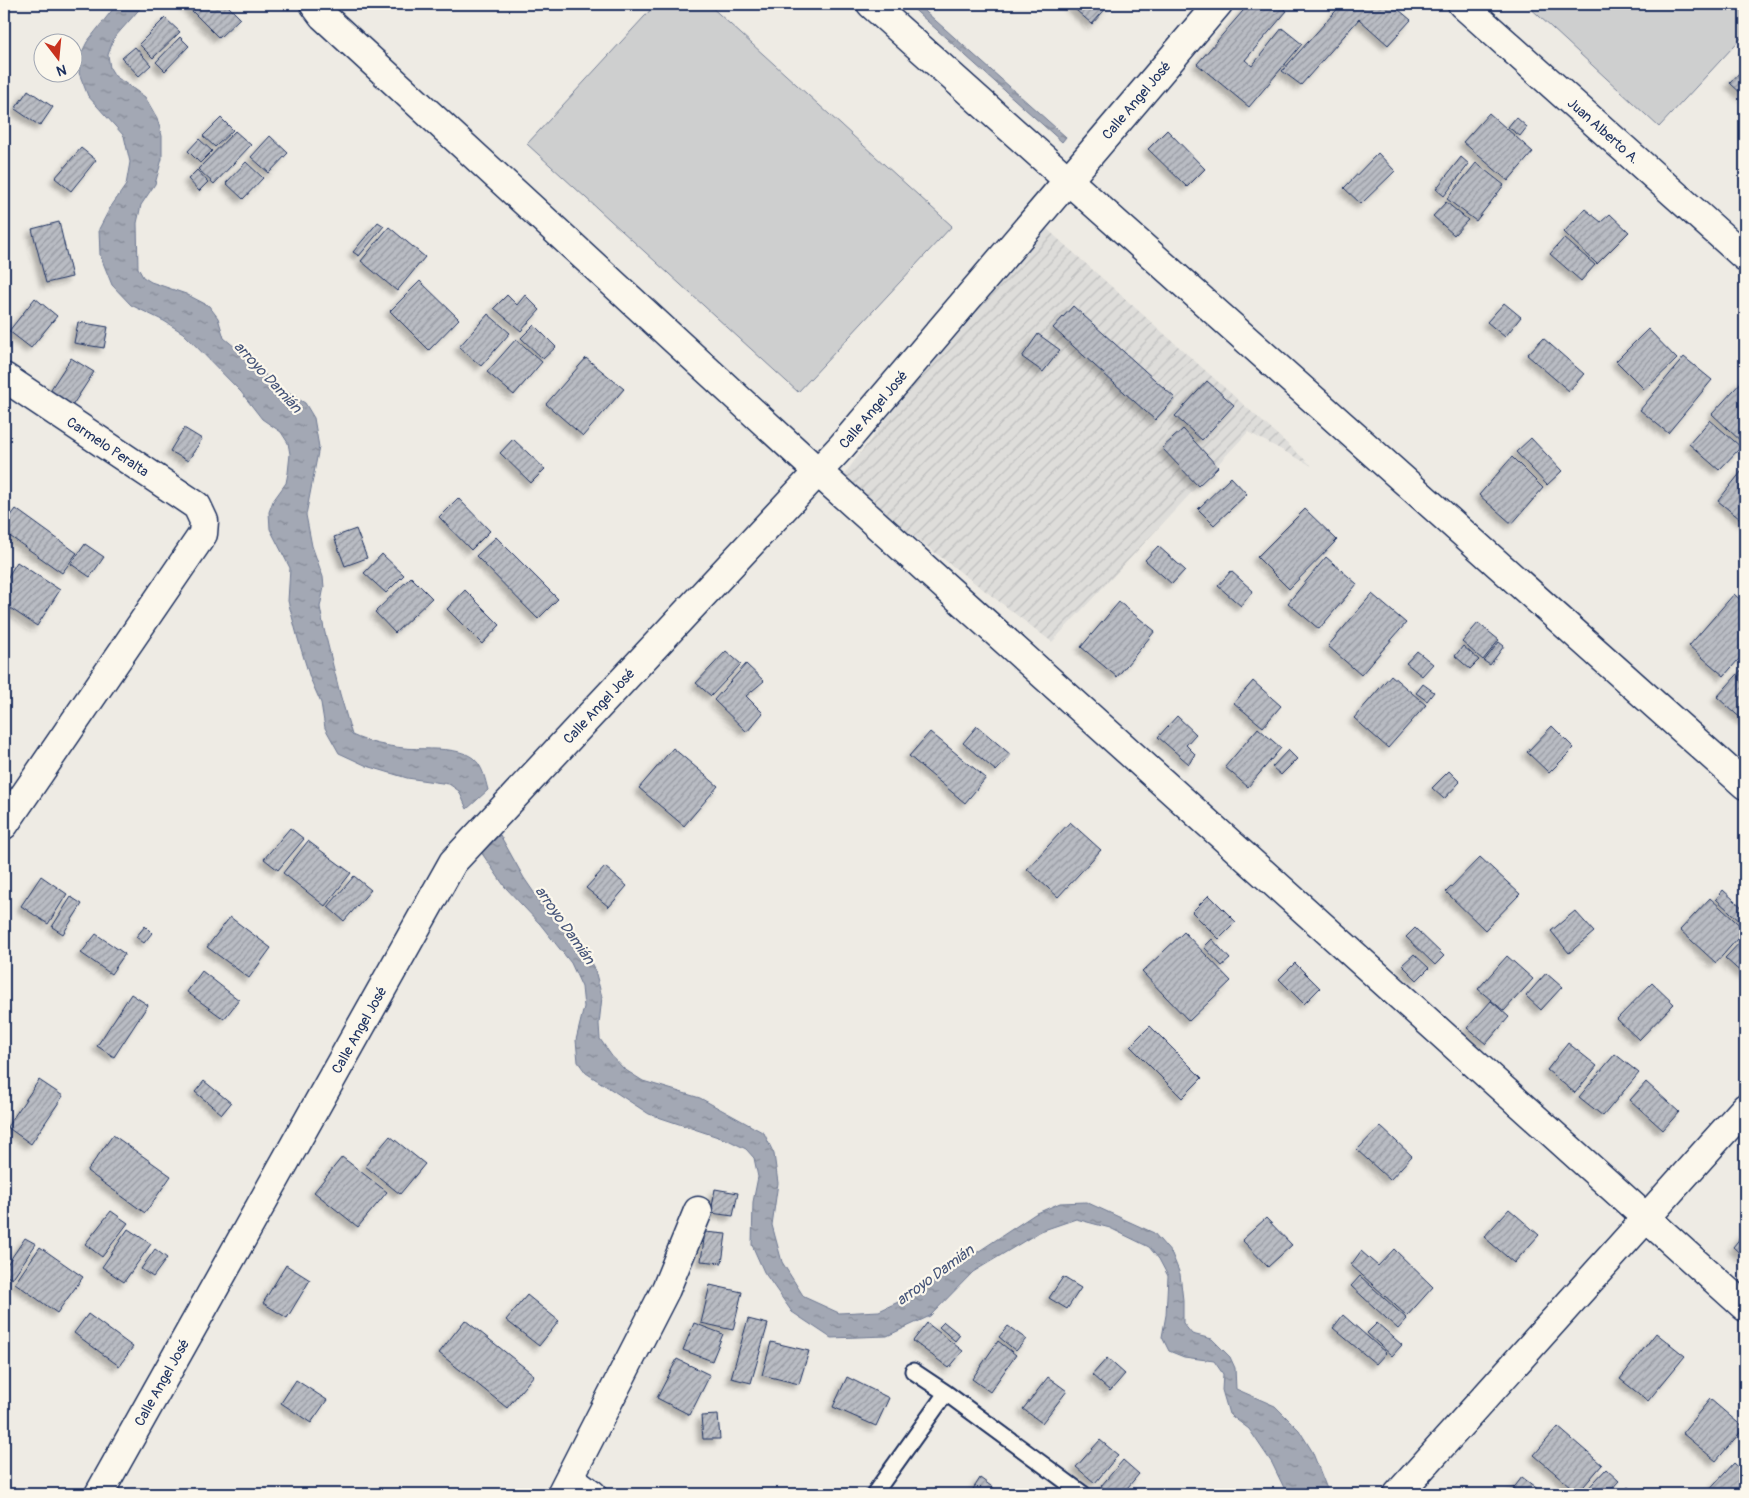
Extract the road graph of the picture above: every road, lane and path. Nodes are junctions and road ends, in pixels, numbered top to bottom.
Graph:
1 (314, 4) edge
2 (872, 4) edge
3 (1218, 4) edge
4 (1462, 4) edge
5 (1068, 179) junction
6 (1745, 257) edge
7 (4, 377) edge
8 (817, 471) junction
9 (1745, 785) edge
10 (4, 825) edge
11 (1745, 1108) edge
12 (698, 1211) dead end
13 (1646, 1218) junction
14 (1745, 1307) edge
15 (913, 1371) dead end
16 (946, 1393) junction
17 (565, 1486) edge
18 (99, 1494) edge
19 (592, 1494) edge
20 (874, 1494) edge
21 (1083, 1494) edge
22 (1398, 1494) edge

1 - 8 street
2 - 5 street
3 - 5 street, Calle Angel José
4 - 6 street, Juan Alberto A.
5 - 8 street, Calle Angel José
5 - 9 street
7 - 10 street, Carmelo Peralta
8 - 13 street
8 - 18 street, Calle Angel José
11 - 13 street
12 - 17 street
13 - 14 street
13 - 22 street
15 - 16 lane
16 - 20 lane
16 - 21 lane
17 - 19 street

